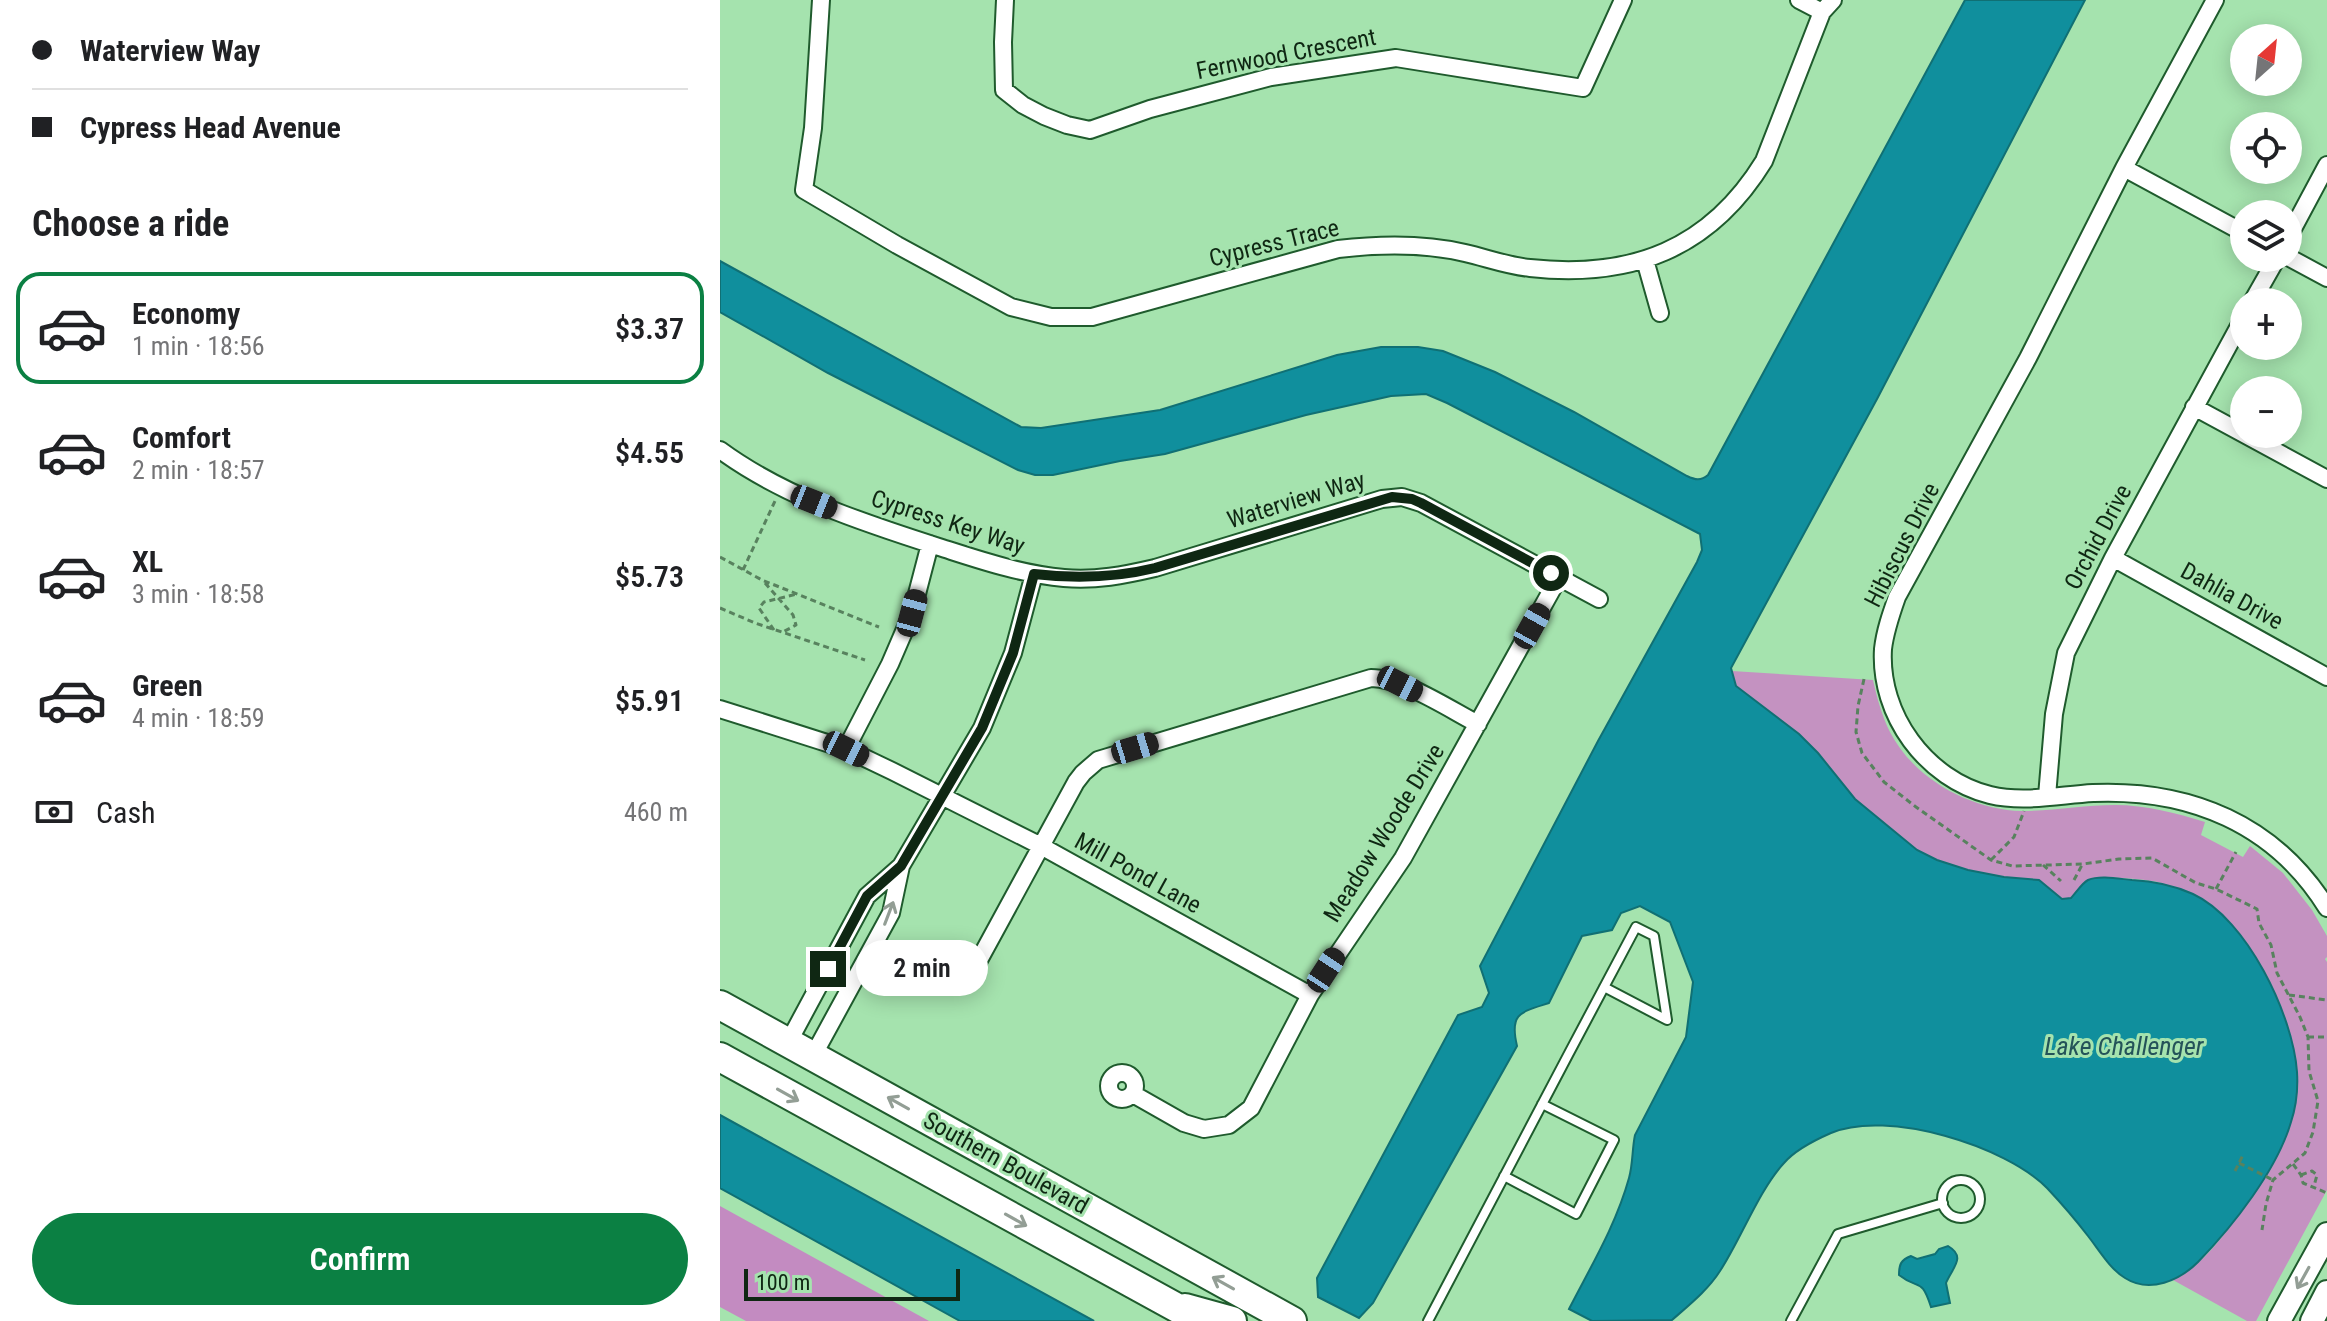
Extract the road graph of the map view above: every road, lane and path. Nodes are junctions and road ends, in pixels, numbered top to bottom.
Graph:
1 (821, 0) edge
2 (1005, 0) edge
3 (1623, 0) edge
4 (1799, 0) edge
5 (2215, 0) edge
6 (1827, 6) edge
7 (2327, 165) edge
8 (2124, 168) junction
9 (2302, 212) edge
10 (2230, 225) edge
11 (1645, 260) junction
12 (2302, 265) edge
13 (2327, 278) edge
14 (1660, 313) dead end
15 (2230, 342) edge
16 (2194, 407) junction
17 (720, 450) edge
18 (2327, 479) edge
19 (777, 498) dead end
20 (930, 544) junction
21 (720, 557) edge
22 (2113, 558) junction
23 (743, 570) junction
24 (1034, 574) junction
25 (1559, 577) junction
26 (762, 580) junction
27 (797, 594) junction
28 (779, 597) junction
29 (1599, 599) dead end
30 (720, 608) edge
31 (879, 627) dead end
32 (774, 630) junction
33 (782, 633) junction
34 (865, 660) dead end
35 (2327, 677) edge
36 (1864, 679) dead end
37 (720, 709) edge
38 (1478, 724) junction
39 (846, 749) junction
40 (942, 796) junction
41 (2047, 796) junction
42 (2027, 798) junction
43 (1041, 846) junction
44 (2236, 852) dead end
45 (1991, 860) junction
46 (2083, 864) junction
47 (2043, 865) junction
48 (901, 866) junction
49 (2074, 880) dead end
50 (2061, 881) dead end
51 (2216, 889) junction
52 (2327, 908) edge
53 (966, 984) dead end
54 (1604, 987) junction
55 (1310, 995) junction
56 (2289, 995) junction
57 (2327, 1000) edge
58 (720, 1005) edge
59 (2308, 1037) junction
60 (2327, 1037) edge
61 (800, 1050) junction
62 (720, 1057) edge
63 (1133, 1094) dead end
64 (1542, 1104) junction
65 (2243, 1155) dead end
66 (2239, 1163) junction
67 (2293, 1164) junction
68 (2235, 1171) dead end
69 (2301, 1175) junction
70 (1504, 1176) junction
71 (2273, 1180) junction
72 (2314, 1186) junction
73 (2327, 1193) edge
74 (1943, 1203) junction
75 (2262, 1230) dead end
76 (2327, 1234) edge
77 (2327, 1292) edge
78 (1169, 1304) junction
79 (1201, 1321) edge
80 (1232, 1321) edge
81 (1292, 1321) edge
82 (1428, 1321) edge
83 (1791, 1321) edge
84 (2279, 1321) edge
85 (2312, 1321) edge

1 - 11 street, Cypress Trace
2 - 3 street, Fernwood Crescent
4 - 6 street
5 - 8 street, Hibiscus Drive
6 - 11 street, Cypress Trace
7 - 9 street
8 - 10 street
8 - 42 street, Hibiscus Drive
11 - 14 street
12 - 13 street
15 - 16 street, Orchid Drive
16 - 18 street
16 - 22 street, Orchid Drive
17 - 20 street, Cypress Key Way
19 - 23 path
20 - 24 street, Cypress Key Way
20 - 39 street
21 - 23 path
22 - 35 street, Dahlia Drive
22 - 41 street, Orchid Drive
23 - 26 path
24 - 25 street, Waterview Way
24 - 40 street
25 - 29 street, Waterview Way
25 - 38 street, Meadow Woode Drive
26 - 27 path
26 - 28 path
27 - 28 path
27 - 31 path
28 - 32 path
28 - 33 path
30 - 32 path
32 - 33 path
33 - 34 path
36 - 45 path
37 - 39 street, Mill Pond Lane
38 - 43 street
38 - 55 street, Meadow Woode Drive
39 - 40 street, Mill Pond Lane
40 - 43 street, Mill Pond Lane
40 - 48 street
41 - 42 street, Hibiscus Drive
41 - 52 street, Hibiscus Drive
42 - 45 path
43 - 53 street
43 - 55 street, Mill Pond Lane
44 - 51 path
45 - 47 path
46 - 47 path
46 - 49 path
46 - 51 path
47 - 50 path
61 -> 48 street
48 - 61 street
51 - 56 path
54 - 54 lane
54 - 64 lane
55 - 63 street, Meadow Woode Drive
56 - 57 path
56 - 59 path
58 - 61 highway, Southern Boulevard
59 - 60 path
59 - 67 path
81 -> 61 highway, Southern Boulevard
62 -> 78 highway, Southern Boulevard
64 - 70 lane
64 - 70 lane
65 - 66 path
66 - 68 path
66 - 71 path
67 - 69 path
67 - 71 path
69 - 72 path
69 - 72 path
70 - 82 lane
71 - 75 path
72 - 73 path
74 - 74 lane
74 - 83 lane
76 -> 84 street
77 - 85 street
78 - 79 highway, Southern Boulevard
78 - 80 highway

